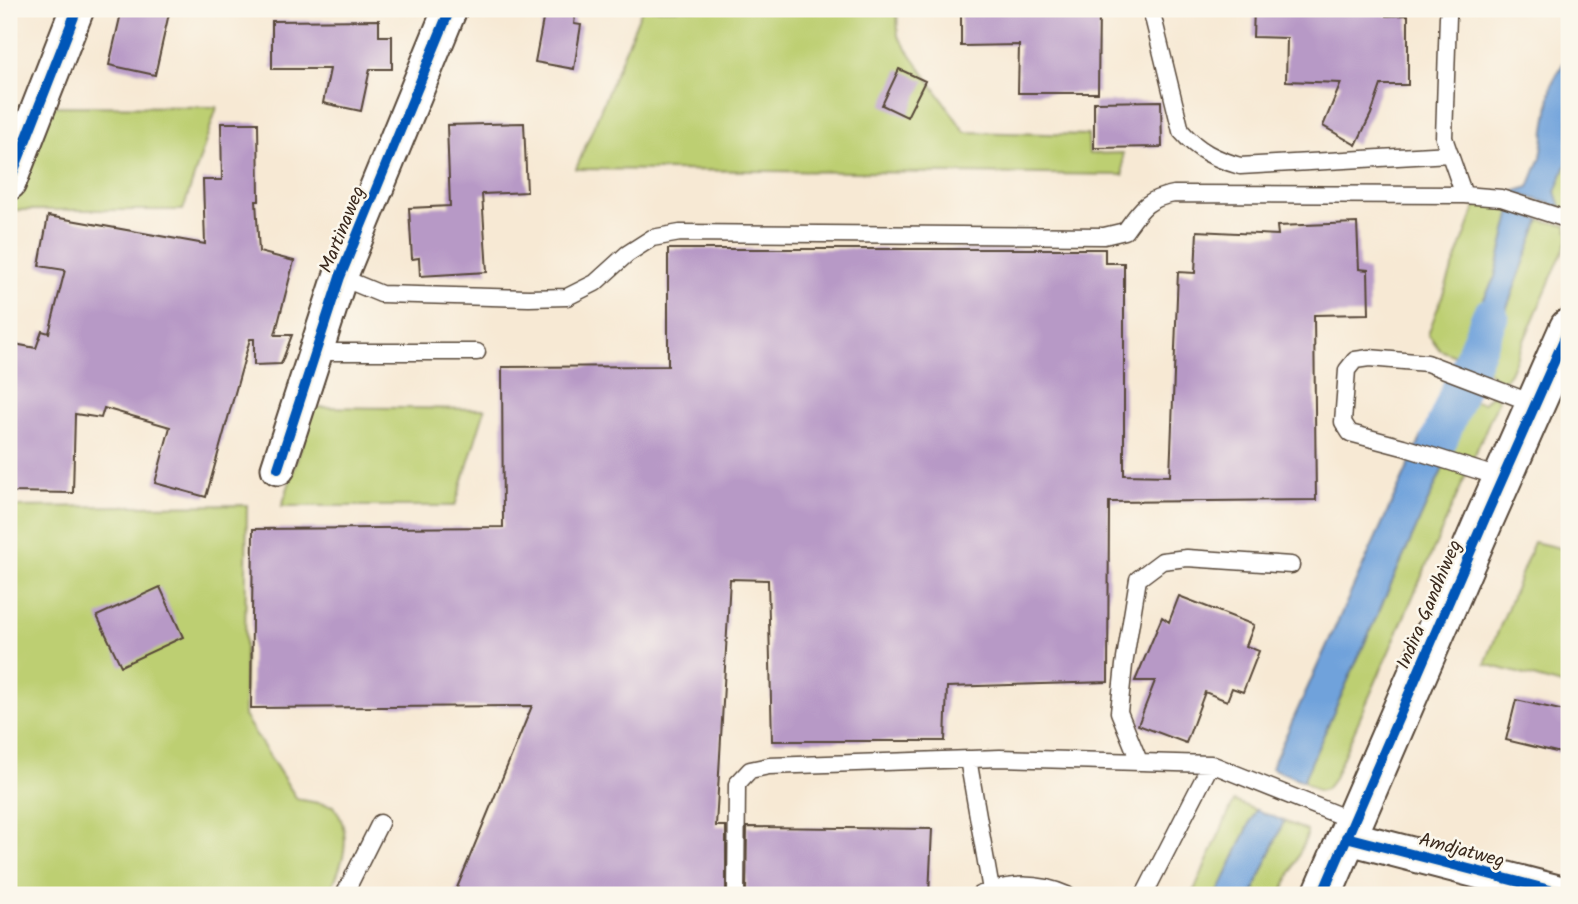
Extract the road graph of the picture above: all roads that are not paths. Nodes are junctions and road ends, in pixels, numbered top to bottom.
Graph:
1 (78, 9) edge
2 (450, 9) edge
3 (1150, 9) edge
4 (1448, 16) dead end
5 (1450, 154) junction
6 (9, 183) edge
7 (1464, 195) junction
8 (1569, 220) edge
9 (340, 277) junction
10 (1569, 328) edge
11 (316, 352) junction
12 (477, 352) dead end
13 (1535, 404) junction
14 (278, 468) dead end
15 (1502, 478) junction
16 (1291, 565) dead end
17 (968, 759) junction
18 (1139, 761) junction
19 (1211, 764) junction
20 (380, 824) dead end
21 (1349, 829) junction
22 (985, 893) edge
23 (344, 895) edge
24 (736, 895) edge
25 (1067, 895) edge
26 (1144, 895) edge
27 (1322, 895) edge
28 (1569, 895) edge

1 - 6 street
2 - 9 street, Martinaweg
3 - 5 lane
4 - 5 lane
5 - 7 lane
7 - 8 lane
7 - 9 lane
9 - 11 street, Martinaweg
10 - 13 main road, Indira Gandhiweg
11 - 12 lane
11 - 14 street, Martinaweg
13 - 15 main road, Indira Gandhiweg
13 - 15 lane
15 - 21 main road, Indira Gandhiweg
16 - 18 lane
17 - 18 lane
17 - 22 lane
17 - 24 lane
18 - 19 lane
19 - 21 lane
19 - 26 lane
20 - 23 lane
21 - 27 main road, Indira Gandhiweg
21 - 28 street, Amdjatweg
22 - 25 lane

